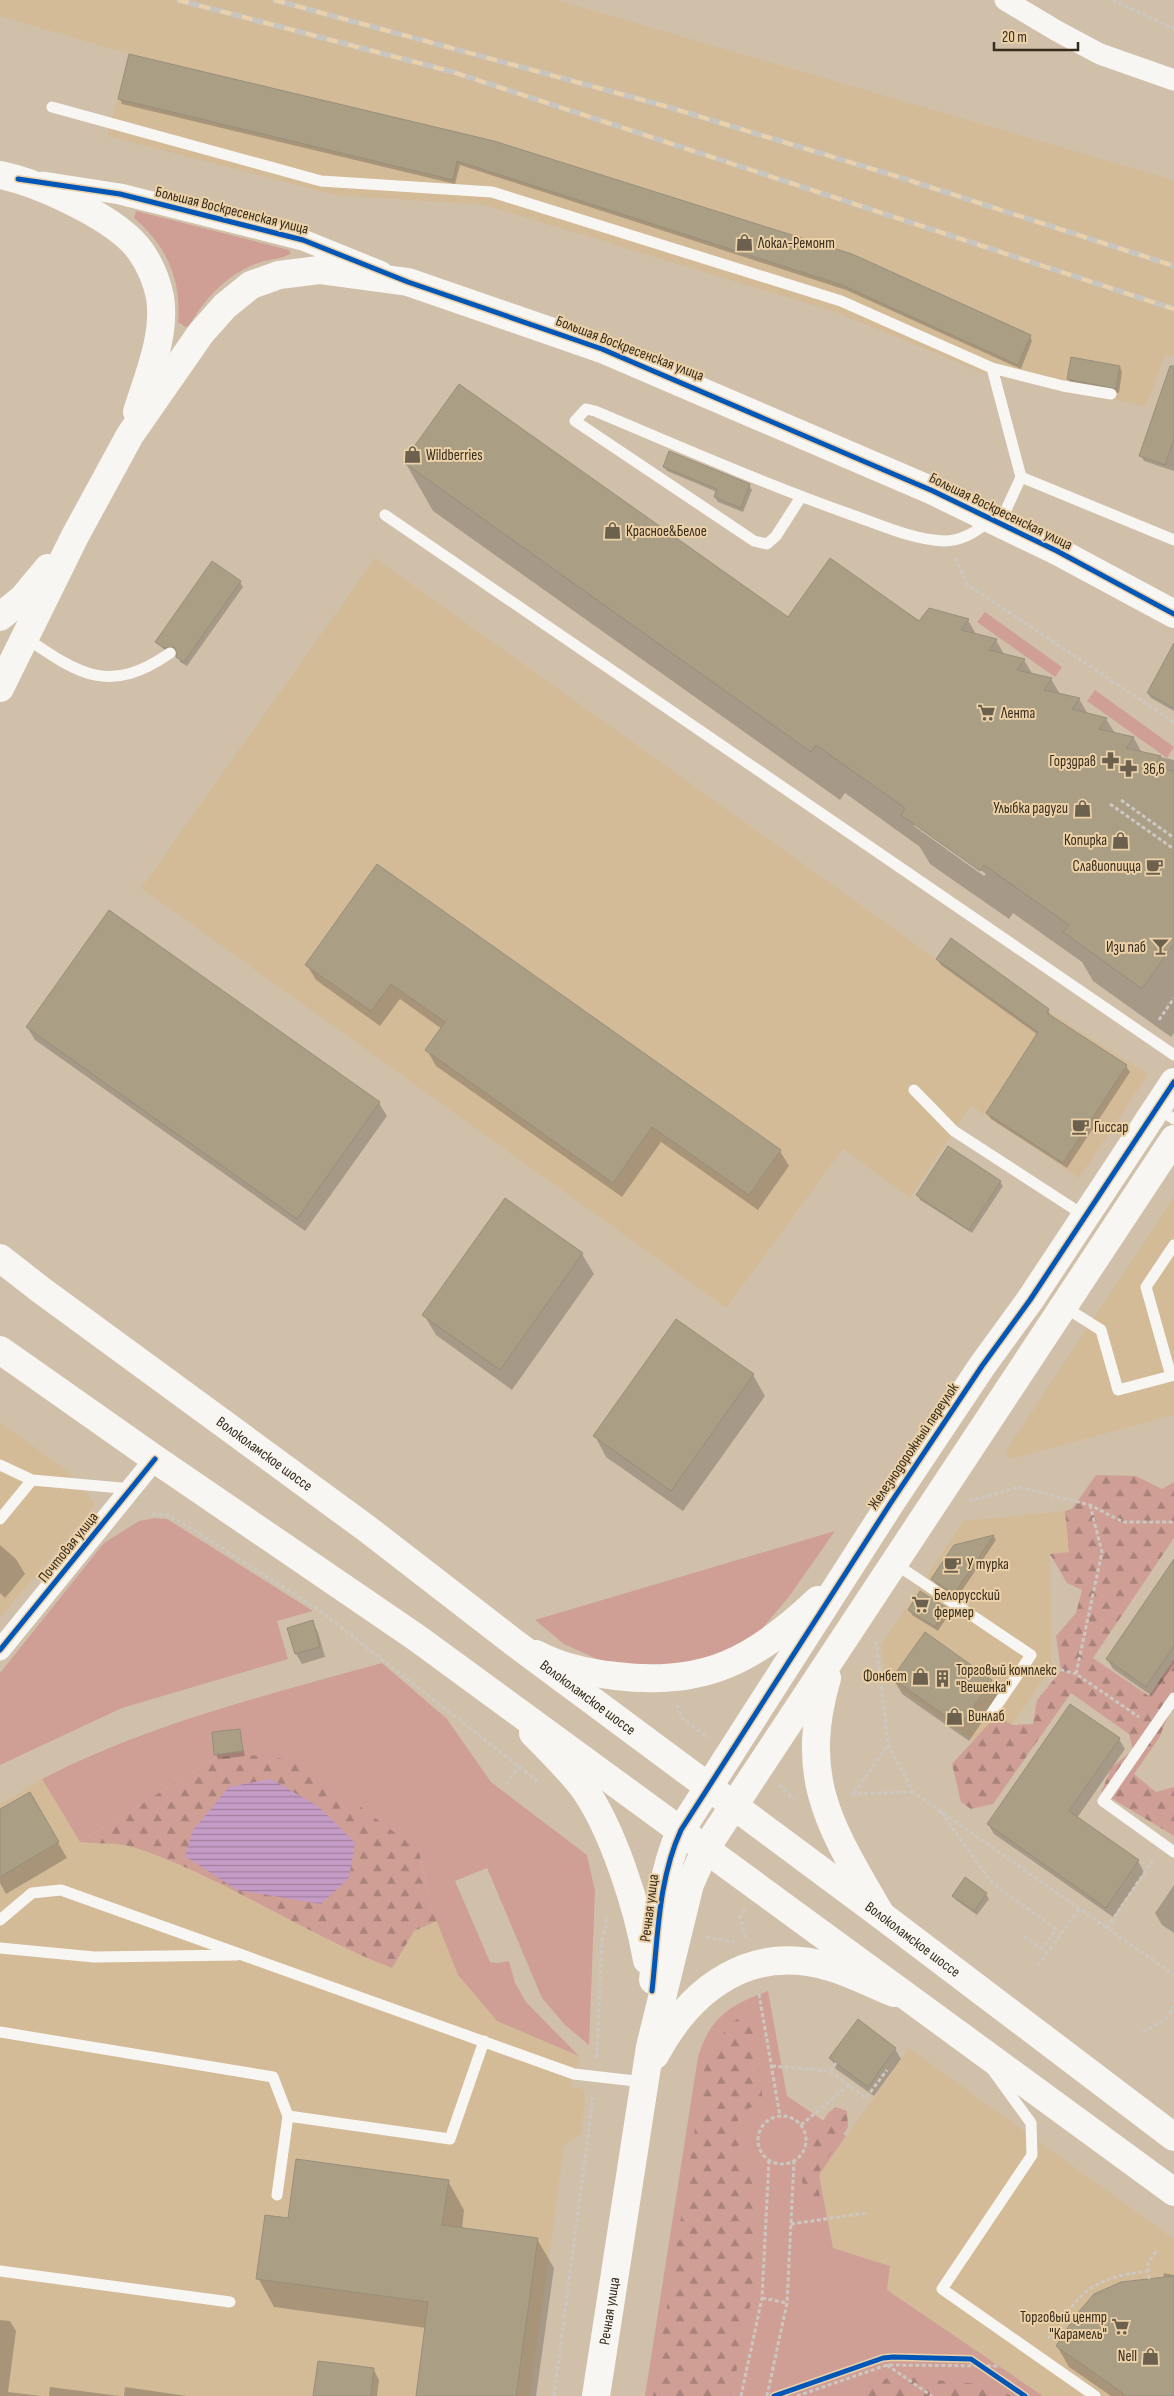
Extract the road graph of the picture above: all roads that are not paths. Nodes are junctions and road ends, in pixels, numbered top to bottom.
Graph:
1 (1005, 0) edge
2 (1174, 80) edge
3 (52, 107) dead end
4 (9, 177) edge
5 (408, 282) junction
6 (992, 368) junction
7 (1111, 394) dead end
8 (130, 435) junction
9 (1021, 477) junction
10 (801, 497) junction
11 (385, 515) dead end
12 (996, 521) junction
13 (75, 536) junction
14 (1174, 540) edge
15 (1174, 614) edge
16 (0, 617) edge
17 (26, 638) junction
18 (170, 653) dead end
19 (0, 688) edge
20 (1174, 1055) edge
21 (1174, 1082) edge
22 (914, 1090) dead end
23 (1165, 1114) edge
24 (1174, 1139) edge
25 (1085, 1216) junction
26 (1174, 1245) edge
27 (0, 1246) edge
28 (0, 1258) edge
29 (41, 1290) junction
30 (1063, 1306) junction
31 (0, 1350) edge
32 (0, 1354) edge
33 (1172, 1376) edge
34 (37, 1378) junction
35 (155, 1459) junction
36 (0, 1465) edge
37 (32, 1480) junction
38 (132, 1489) junction
39 (0, 1519) edge
40 (894, 1563) junction
41 (841, 1578) junction
42 (512, 1641) junction
43 (0, 1650) edge
44 (834, 1652) junction
45 (494, 1694) junction
46 (1174, 1698) edge
47 (989, 1717) dead end
48 (709, 1789) junction
49 (733, 1807) junction
50 (681, 1830) junction
51 (706, 1848) junction
52 (1174, 1852) edge
53 (881, 1915) junction
54 (0, 1920) edge
55 (0, 1948) edge
56 (243, 1955) junction
57 (652, 1991) junction
58 (914, 2002) junction
59 (0, 2032) edge
60 (484, 2041) junction
61 (974, 2045) junction
62 (650, 2047) junction
63 (645, 2078) junction
64 (288, 2116) junction
65 (1174, 2137) edge
66 (1174, 2192) edge
67 (277, 2196) dead end
68 (0, 2270) edge
69 (230, 2302) dead end
70 (596, 2396) edge
71 (1095, 2396) edge

1 - 2 street
3 - 6 lane
4 - 5 street, Большая Воскресенская улица
4 - 8 main road
5 - 8 main road
5 - 12 main road, Большая Воскресенская улица
6 - 7 lane
6 - 9 lane
8 - 13 main road
9 - 12 lane
9 - 14 lane
10 - 10 lane
10 - 12 lane
11 - 20 lane
12 - 15 main road, Большая Воскресенская улица
13 - 16 main road
13 - 17 main road
17 - 18 lane
17 - 19 main road
21 - 23 main road, Железнодорожный переулок
22 - 25 lane
23 - 25 main road, Железнодорожный переулок
24 - 30 main road
25 - 41 main road, Железнодорожный переулок
26 - 33 lane
27 - 29 main road
28 - 29 main road, Волоколамское шоссе
29 - 42 main road, Волоколамское шоссе
30 - 33 lane
30 - 40 main road
31 - 34 main road
32 - 34 main road
34 - 35 main road
35 - 38 street, Почтовая улица
35 - 45 main road
36 - 37 lane
37 - 38 lane
37 - 39 lane
38 - 43 street, Почтовая улица
40 - 44 main road
40 - 47 lane
41 - 42 main road
41 - 48 main road, Железнодорожный переулок
42 - 48 main road, Волоколамское шоссе
44 - 49 main road
44 - 53 main road
45 - 50 main road
45 - 57 main road
46 - 52 lane
48 - 49 main road, Волоколамское шоссе
48 - 50 main road, Железнодорожный переулок
49 - 51 main road
49 - 53 main road, Волоколамское шоссе
50 - 51 main road
50 - 57 main road, Речная улица
51 - 58 main road
51 - 62 main road, Речная улица
53 - 65 main road, Волоколамское шоссе
54 - 56 lane
55 - 56 lane
56 - 60 lane
57 - 62 main road, Речная улица
58 - 61 main road
58 - 63 main road
59 - 64 lane
60 - 63 lane
60 - 64 lane
61 - 66 main road
61 - 71 lane
62 - 63 main road, Речная улица
63 - 70 main road, Речная улица
64 - 67 lane
68 - 69 lane

